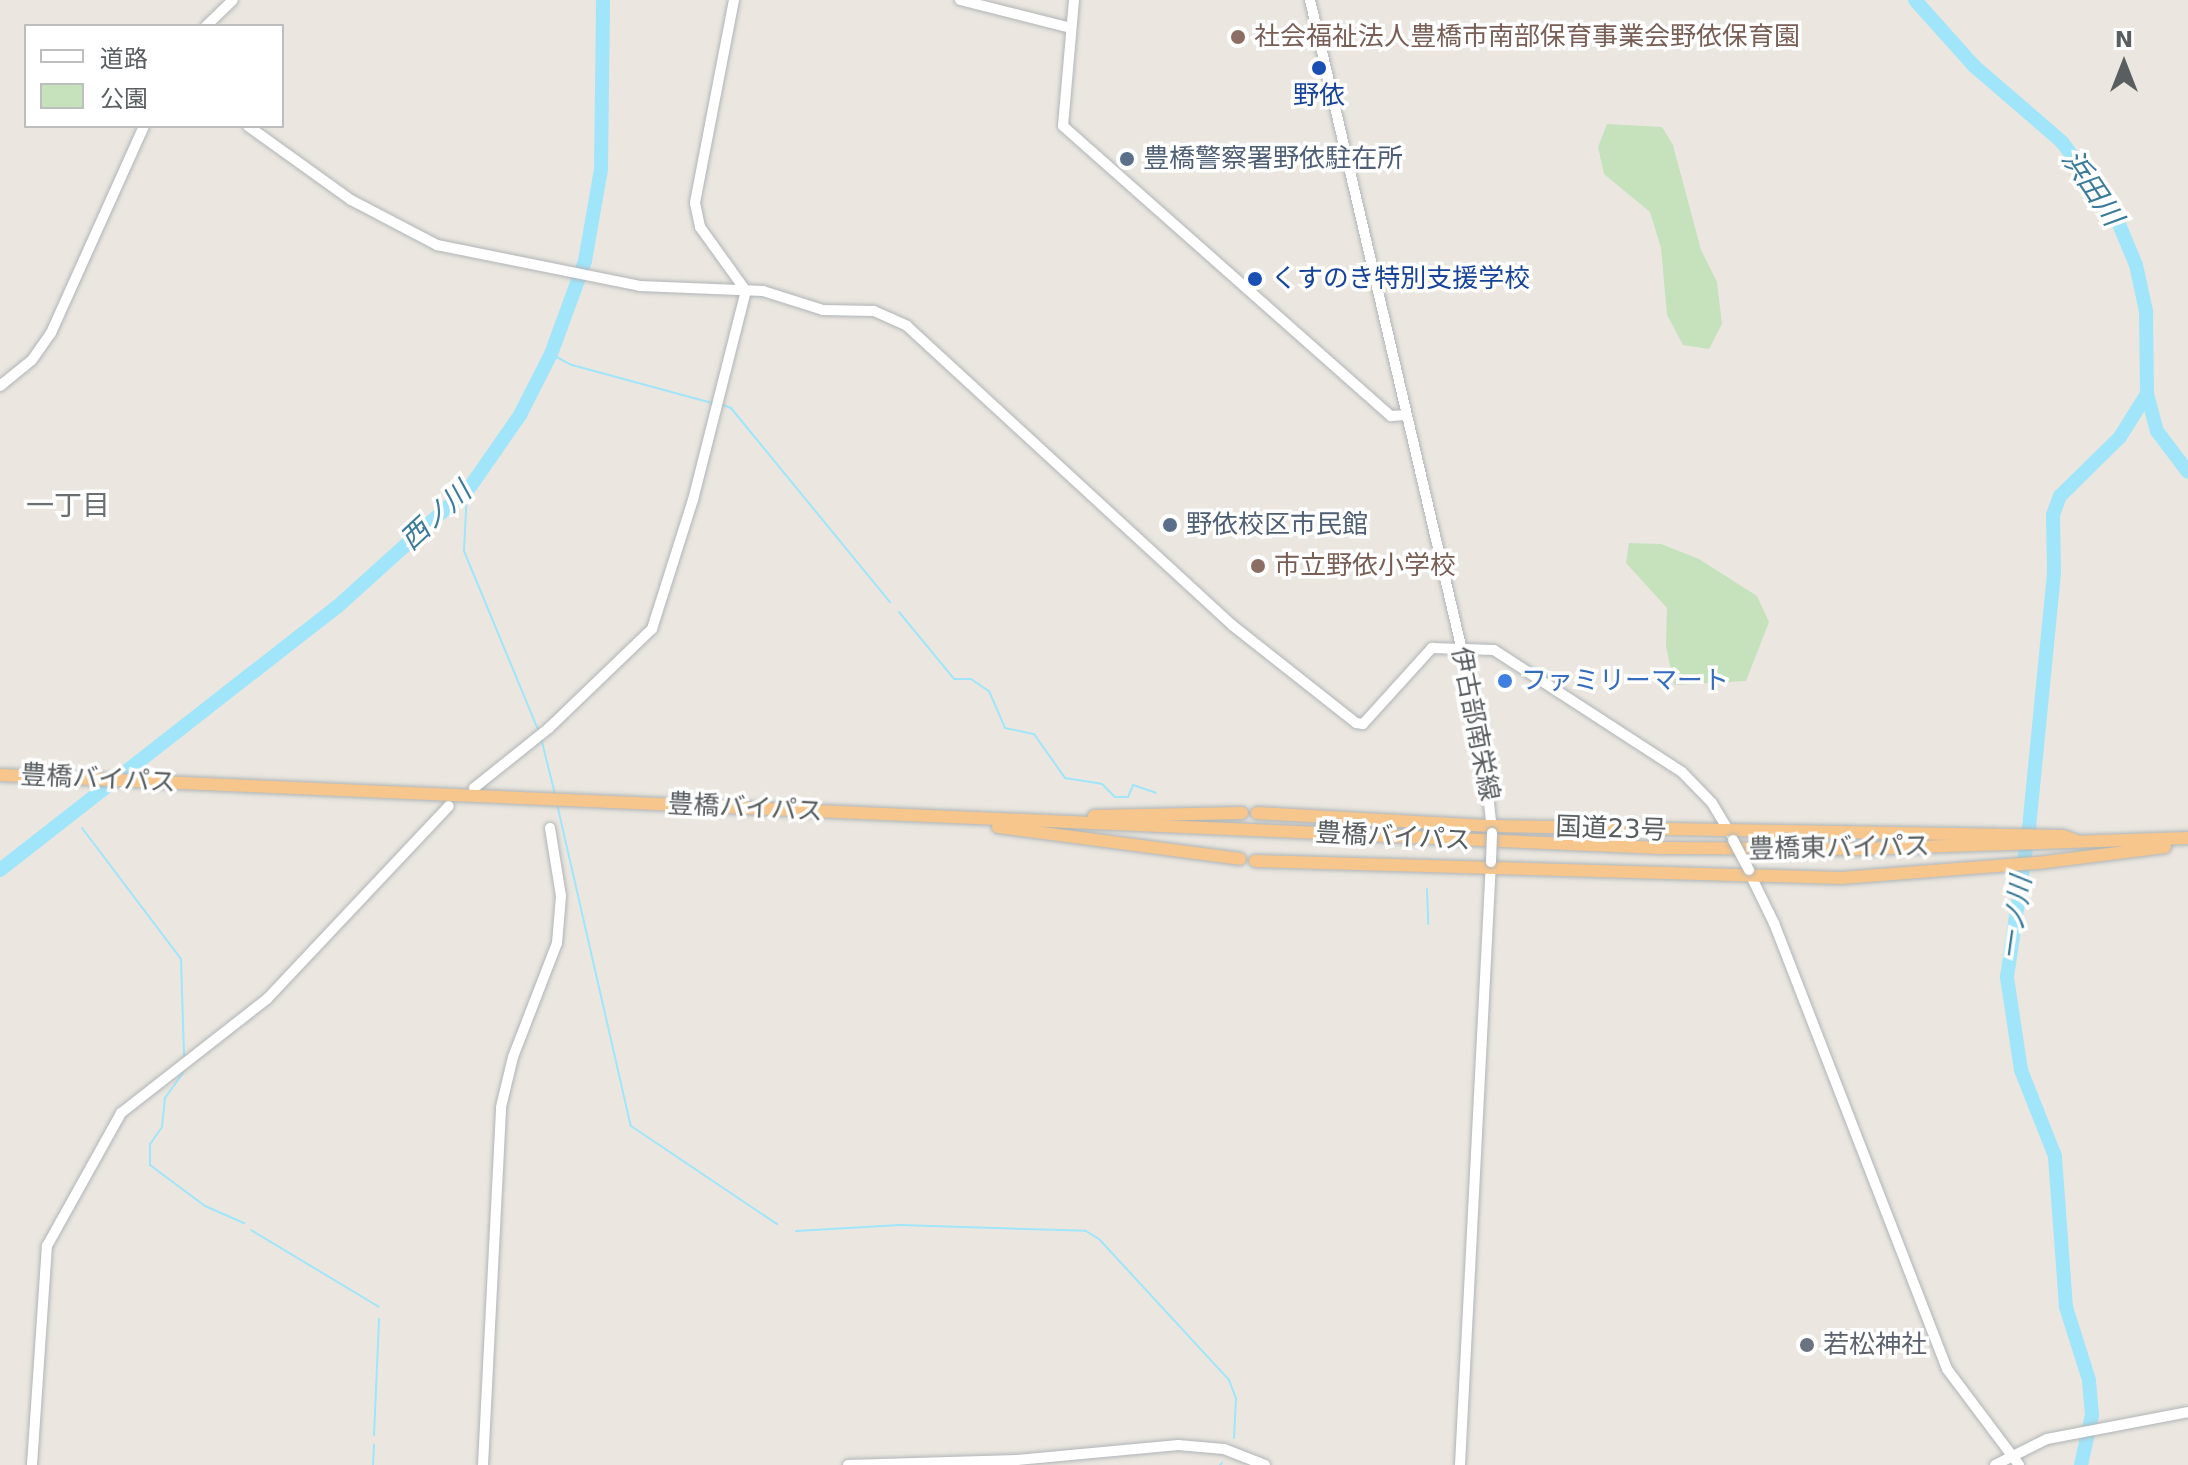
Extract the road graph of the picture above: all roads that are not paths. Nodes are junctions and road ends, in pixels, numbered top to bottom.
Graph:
1 (233, 0) edge
2 (734, 0) edge
3 (960, 0) edge
4 (1074, 0) edge
5 (1310, 0) edge
6 (208, 24) edge
7 (1071, 28) junction
8 (143, 128) edge
9 (251, 128) edge
10 (746, 291) junction
11 (0, 386) edge
12 (1406, 415) junction
13 (1461, 648) junction
14 (0, 775) edge
15 (474, 788) dead end
16 (449, 806) dead end
17 (1242, 813) dead end
18 (1257, 813) dead end
19 (949, 817) junction
20 (1007, 820) junction
21 (550, 828) dead end
22 (1492, 833) junction
23 (1731, 836) junction
24 (2188, 838) edge
25 (2011, 840) junction
26 (2188, 844) edge
27 (1240, 859) dead end
28 (1255, 861) dead end
29 (1491, 865) junction
30 (1751, 874) junction
31 (2188, 1412) edge
32 (2011, 1454) junction
33 (32, 1465) edge
34 (483, 1465) edge
35 (848, 1465) edge
36 (1265, 1465) edge
37 (1460, 1465) edge
38 (1995, 1465) edge
39 (2019, 1465) edge

1 - 6 street
2 - 10 street
3 - 7 street
4 - 7 street
5 - 12 street, 伊古部南栄線
7 - 12 street
8 - 11 street
9 - 10 street
10 - 13 street
10 - 15 street
12 - 13 street, 伊古部南栄線
13 - 22 street, 伊古部南栄線
13 - 23 street
14 - 19 highway, 豊橋バイパス
16 - 33 street
17 - 20 highway
18 - 22 highway
19 - 20 highway, 豊橋バイパス
19 - 27 highway
20 - 22 highway, 豊橋バイパス
21 - 34 street
22 - 23 highway, 国道23号
22 - 25 highway, 豊橋東バイパス
22 - 29 street, 伊古部南栄線, bridge
23 - 25 highway, 国道23号
23 - 30 street, bridge
24 - 25 highway
26 - 30 highway
28 - 29 highway
29 - 30 highway
29 - 37 street, 伊古部南栄線
30 - 32 street
31 - 32 street
32 - 38 street
32 - 39 street
35 - 36 street

